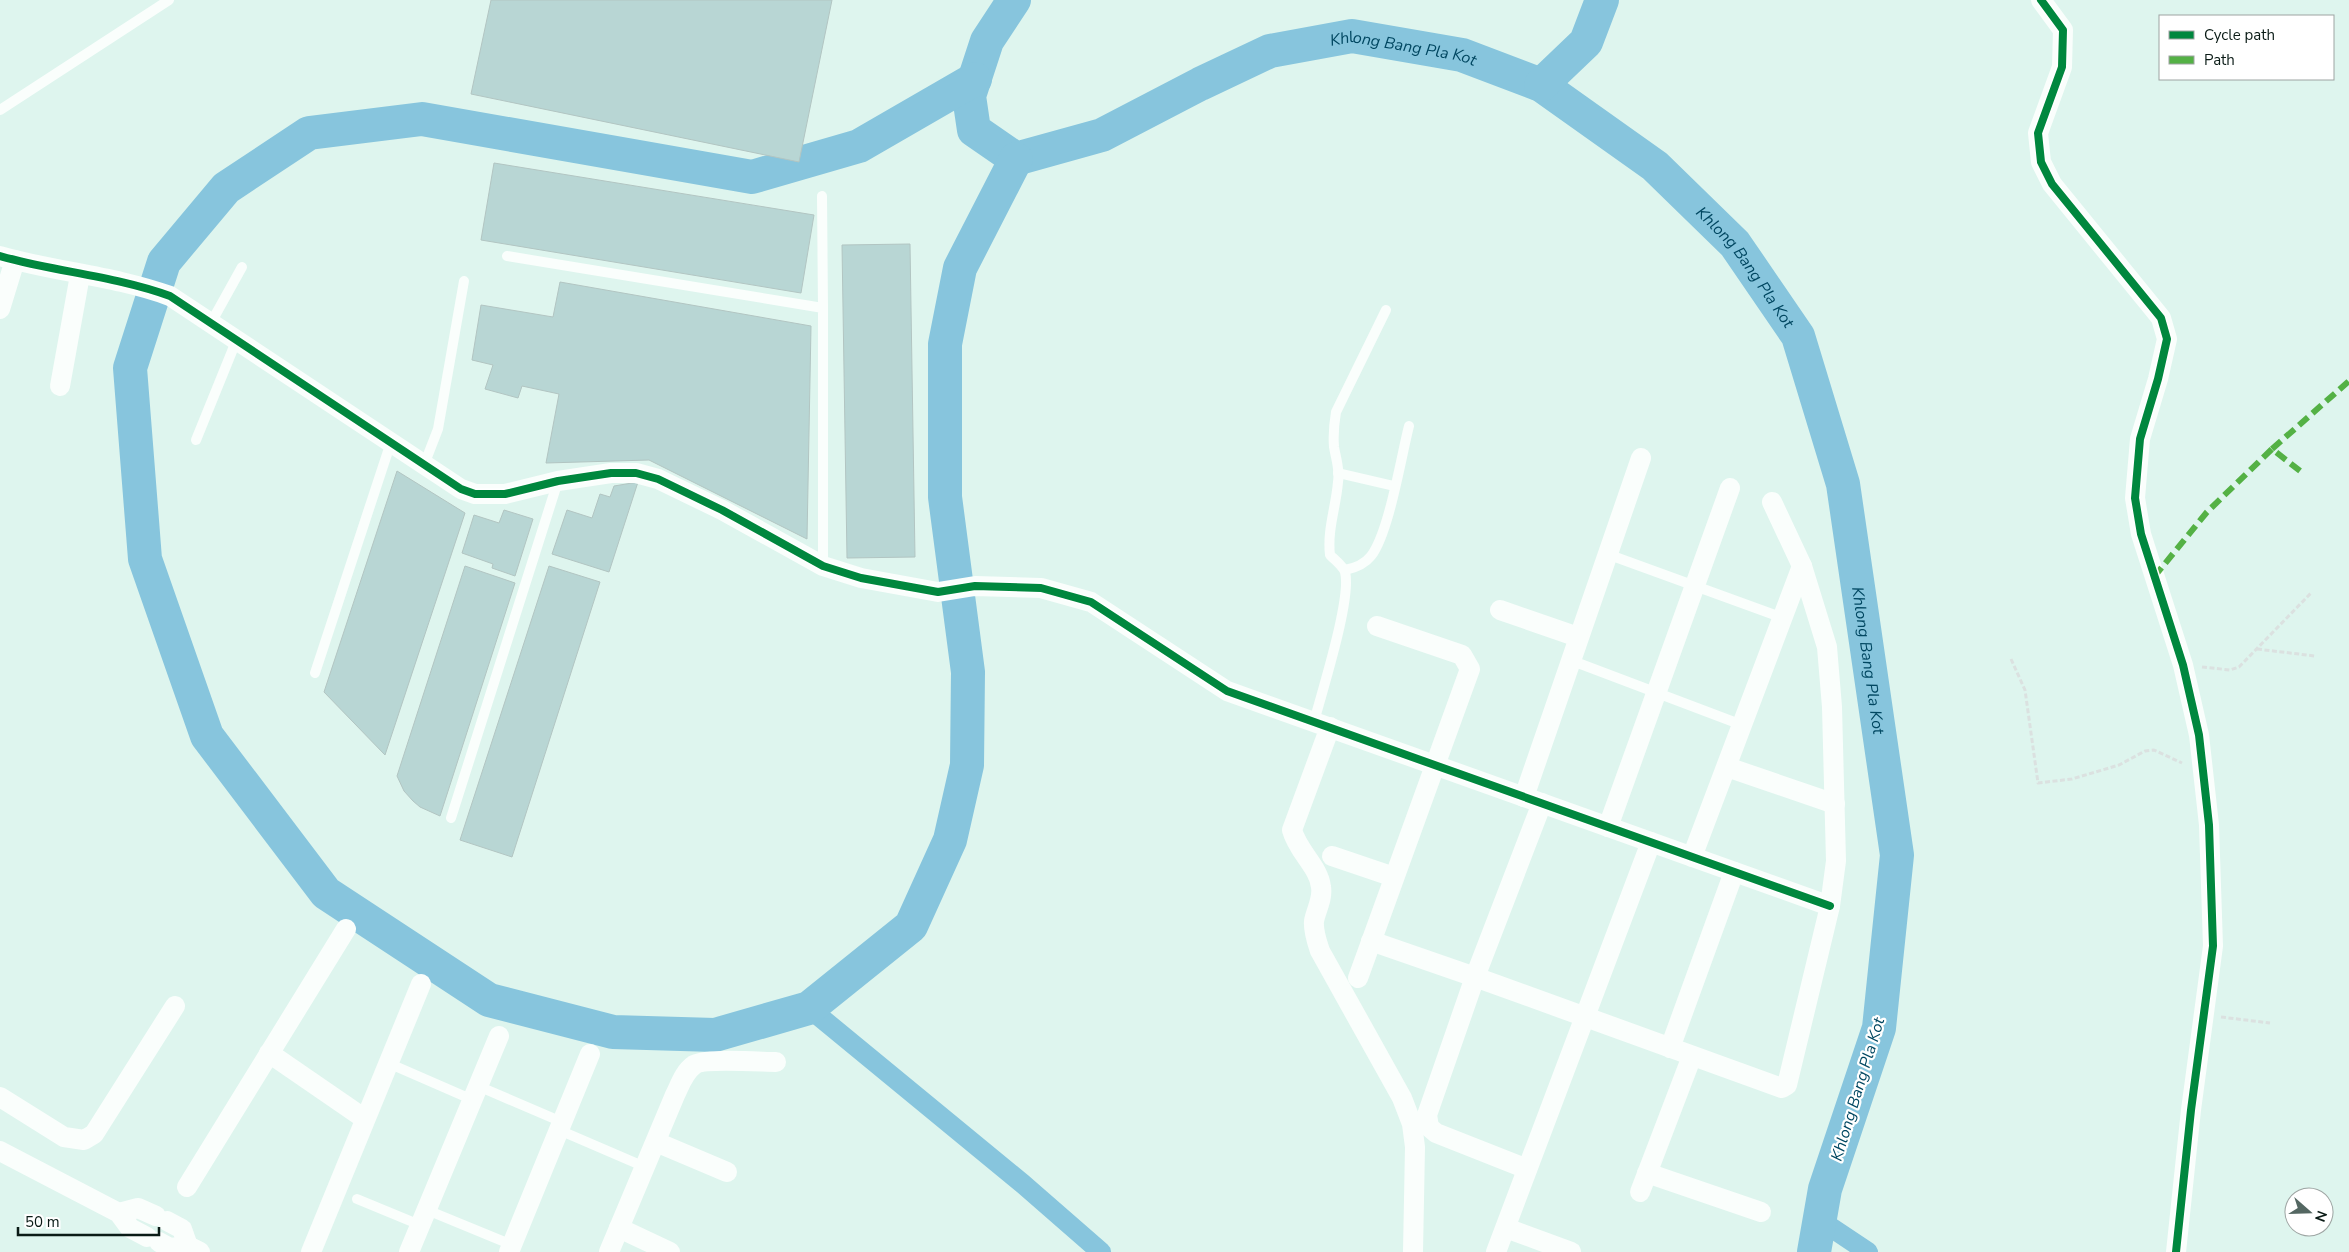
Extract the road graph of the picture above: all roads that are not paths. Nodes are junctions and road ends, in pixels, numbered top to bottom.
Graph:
1 (169, 0) edge
2 (2041, 0) edge
3 (0, 110) edge
4 (822, 196) dead end
5 (507, 256) dead end
6 (8, 258) edge
7 (242, 267) dead end
8 (80, 274) junction
9 (464, 281) dead end
10 (823, 308) junction
11 (0, 309) edge
12 (1386, 310) dead end
13 (212, 321) junction
14 (237, 339) junction
15 (60, 386) dead end
16 (1409, 426) dead end
17 (196, 440) dead end
18 (391, 442) junction
19 (1641, 458) dead end
20 (424, 465) junction
21 (1338, 473) junction
22 (558, 481) junction
23 (1394, 486) junction
24 (1730, 488) dead end
25 (1772, 502) dead end
26 (1607, 554) junction
27 (823, 566) junction
28 (1802, 566) junction
29 (1344, 570) junction
30 (1694, 587) junction
31 (1500, 610) dead end
32 (1783, 618) junction
33 (1377, 626) dead end
34 (1578, 637) junction
35 (1570, 660) junction
36 (315, 673) dead end
37 (1656, 693) junction
38 (1322, 725) junction
39 (1742, 725) junction
40 (1435, 764) junction
41 (1727, 767) junction
42 (1533, 800) junction
43 (1835, 804) junction
44 (451, 818) dead end
45 (1608, 827) junction
46 (1651, 842) junction
47 (1332, 856) dead end
48 (1692, 857) junction
49 (1734, 872) junction
50 (1394, 876) junction
51 (1830, 906) junction
52 (346, 929) dead end
53 (1371, 941) junction
54 (1475, 977) junction
55 (1358, 978) dead end
56 (421, 984) dead end
57 (175, 1006) dead end
58 (1583, 1017) junction
59 (499, 1036) dead end
60 (1670, 1048) junction
61 (270, 1053) junction
62 (590, 1054) dead end
63 (1692, 1056) junction
64 (776, 1062) dead end
65 (388, 1063) junction
66 (475, 1093) junction
67 (0, 1097) edge
68 (365, 1119) junction
69 (561, 1126) junction
70 (656, 1142) junction
71 (0, 1151) edge
72 (645, 1167) junction
73 (1527, 1169) junction
74 (726, 1172) dead end
75 (1647, 1173) junction
76 (187, 1187) dead end
77 (1640, 1192) dead end
78 (356, 1199) dead end
79 (119, 1212) junction
80 (1761, 1212) dead end
81 (424, 1218) junction
82 (619, 1228) junction
83 (1506, 1228) junction
84 (510, 1248) edge
85 (194, 1249) edge
86 (311, 1252) edge
87 (409, 1252) edge
88 (609, 1252) edge
89 (670, 1252) edge
90 (1413, 1252) edge
91 (1496, 1252) edge
92 (1571, 1252) edge
93 (2176, 1252) edge

1 - 3 lane
2 - 93 street
4 - 10 lane
5 - 10 lane
6 - 8 street
6 - 11 street
7 - 13 lane
8 - 13 street
8 - 15 street
9 - 20 lane
10 - 27 lane
12 - 21 lane
13 - 14 street
14 - 17 lane
14 - 18 street
16 - 23 lane
18 - 20 street
18 - 36 lane
19 - 26 street
20 - 22 street
21 - 23 lane
21 - 29 lane
22 - 27 street
22 - 44 lane
23 - 29 lane
24 - 30 street
25 - 28 street
26 - 30 lane
26 - 34 street
27 - 38 street
28 - 32 street
28 - 43 street
29 - 38 lane
30 - 32 lane
30 - 37 street
31 - 34 street
32 - 39 street
33 - 40 street
34 - 35 street
35 - 37 lane
35 - 42 street
37 - 39 lane
37 - 45 street
38 - 40 street
38 - 90 street
39 - 41 street
40 - 42 street
40 - 50 street
41 - 43 street
41 - 48 street
42 - 45 street
42 - 54 street
43 - 51 street
45 - 46 street
46 - 48 street
46 - 58 street
47 - 50 street
48 - 49 street
49 - 51 street
49 - 60 street
50 - 53 street
51 - 63 street
52 - 61 street
53 - 54 street
53 - 55 street
54 - 58 street
54 - 73 street
56 - 65 street
57 - 67 street
58 - 60 street
58 - 73 street
59 - 66 street
60 - 63 street
61 - 68 street
61 - 76 street
62 - 69 street
63 - 75 street
64 - 70 street
65 - 66 lane
65 - 68 street
66 - 69 lane
66 - 81 street
68 - 86 street
69 - 72 lane
69 - 84 street
70 - 72 street
70 - 74 street
71 - 79 street
72 - 82 street
73 - 83 street
75 - 77 street
75 - 80 street
78 - 81 lane
79 - 85 street
79 - 85 street
81 - 84 lane
81 - 87 street
82 - 88 street
82 - 89 street
83 - 91 street
83 - 92 street

